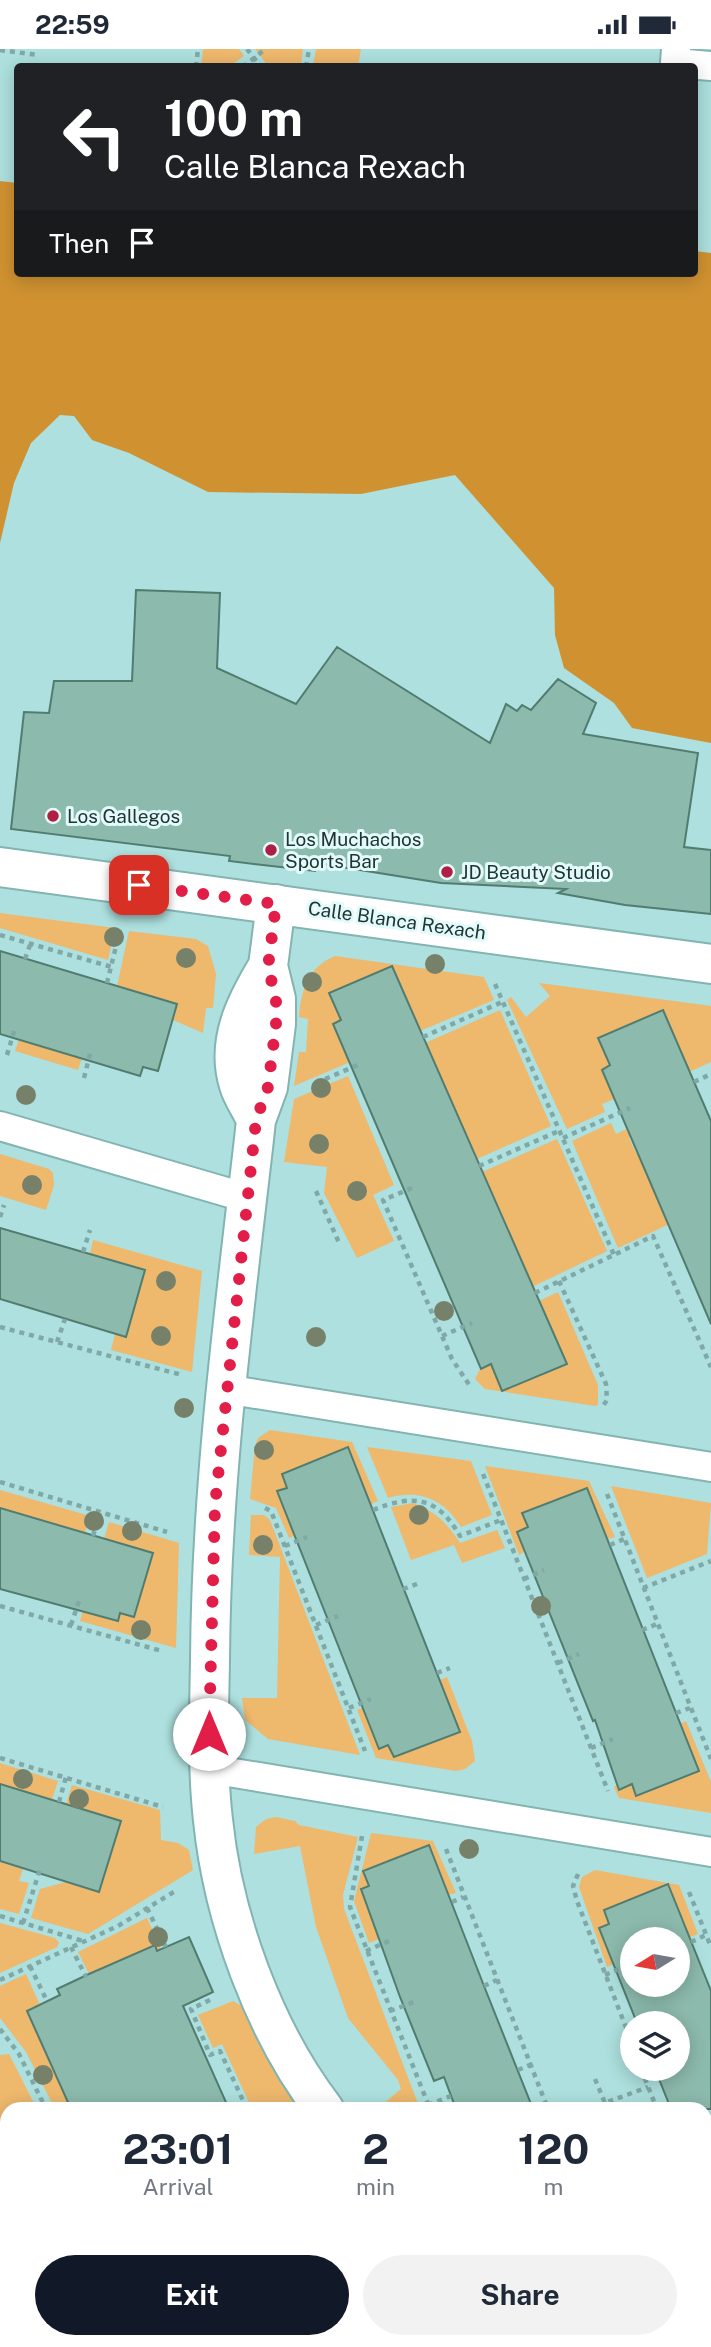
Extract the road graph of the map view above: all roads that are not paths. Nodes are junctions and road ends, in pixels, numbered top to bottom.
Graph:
1 (676, 49) edge
2 (684, 63) edge
3 (0, 867) edge
4 (276, 904) junction
5 (711, 964) edge
6 (0, 1126) edge
7 (247, 1198) junction
8 (225, 1389) junction
9 (711, 1467) edge
10 (210, 1769) junction
11 (711, 1852) edge
12 (320, 2102) edge

1 - 2 lane
3 - 4 street, Calle Blanca Rexach
4 - 5 street, Calle Blanca Rexach
4 - 7 street
6 - 7 lane
7 - 8 street
8 - 9 lane
8 - 10 street
10 - 11 lane
10 - 12 street

